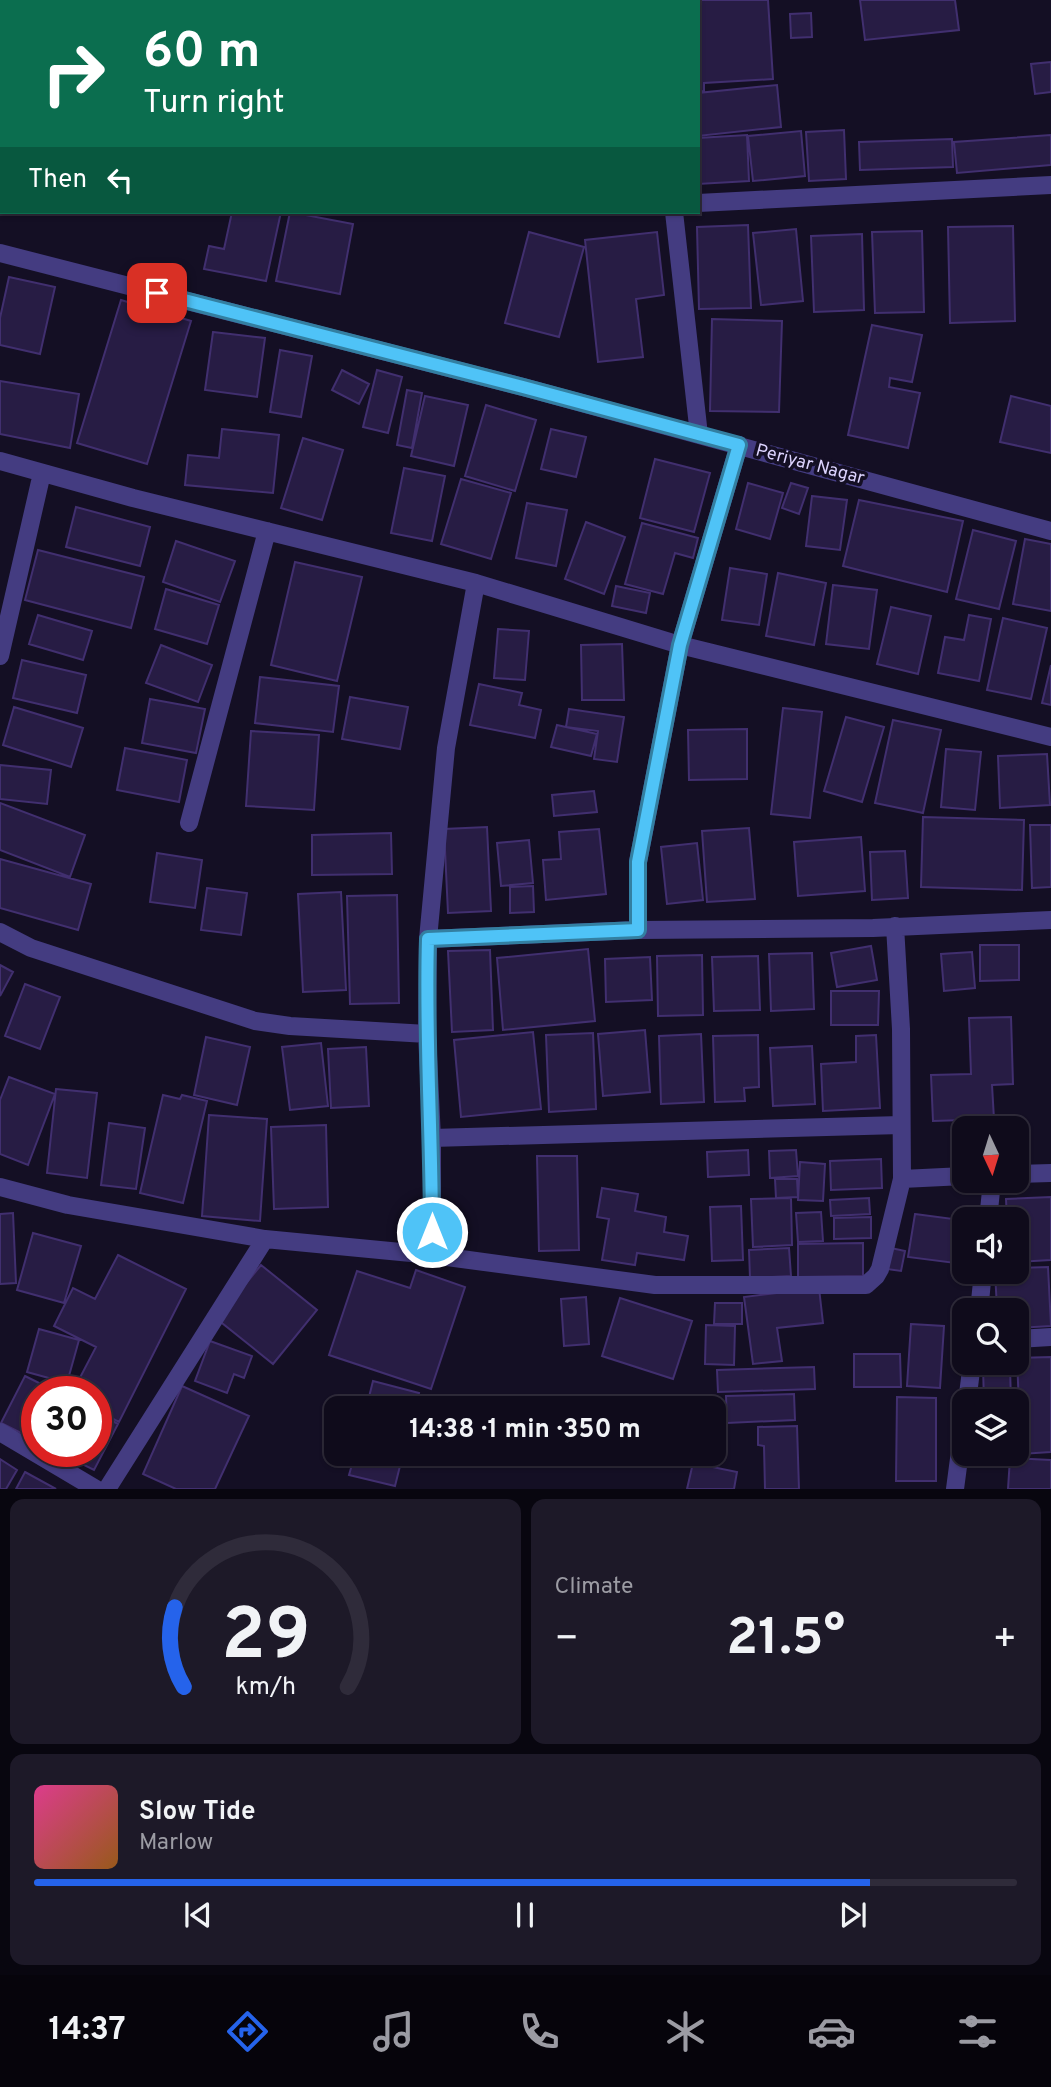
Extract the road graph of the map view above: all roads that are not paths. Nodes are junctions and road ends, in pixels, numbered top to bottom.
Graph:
1 (1051, 185) edge
2 (700, 203) edge
3 (674, 214) edge
4 (0, 253) edge
5 (699, 435) junction
6 (739, 445) junction
7 (0, 461) edge
8 (43, 473) junction
9 (267, 531) junction
10 (1051, 531) edge
11 (477, 583) junction
12 (680, 645) junction
13 (0, 656) edge
14 (1051, 737) edge
15 (189, 823) dead end
16 (1051, 920) edge
17 (895, 926) junction
18 (638, 930) junction
19 (0, 932) edge
20 (428, 939) junction
21 (427, 1034) junction
22 (901, 1125) junction
23 (432, 1138) junction
24 (1051, 1173) edge
25 (1029, 1174) edge
26 (952, 1177) edge
27 (902, 1179) junction
28 (0, 1187) edge
29 (265, 1239) junction
30 (432, 1255) junction
31 (1051, 1337) edge
32 (1029, 1338) edge
33 (0, 1432) edge
34 (958, 1466) edge
35 (96, 1489) edge
36 (107, 1489) edge
37 (955, 1489) edge

1 - 2 street
3 - 5 street
4 - 5 street, Periyar Nagar
5 - 6 street, Periyar Nagar
6 - 10 street, Periyar Nagar
6 - 12 street
7 - 8 street
8 - 9 street
8 - 13 street
9 - 11 street
9 - 15 street
11 - 12 street
11 - 20 street
12 - 14 street
12 - 18 street
16 - 17 street
17 - 18 street
17 - 22 street
18 - 20 street
19 - 21 street
20 - 21 street
21 - 23 street
22 - 23 street
22 - 27 street
23 - 30 street
24 - 25 street
26 - 27 street
27 - 30 street
28 - 29 street
29 - 30 street
29 - 36 street
31 - 32 street
33 - 35 street
34 - 37 street

